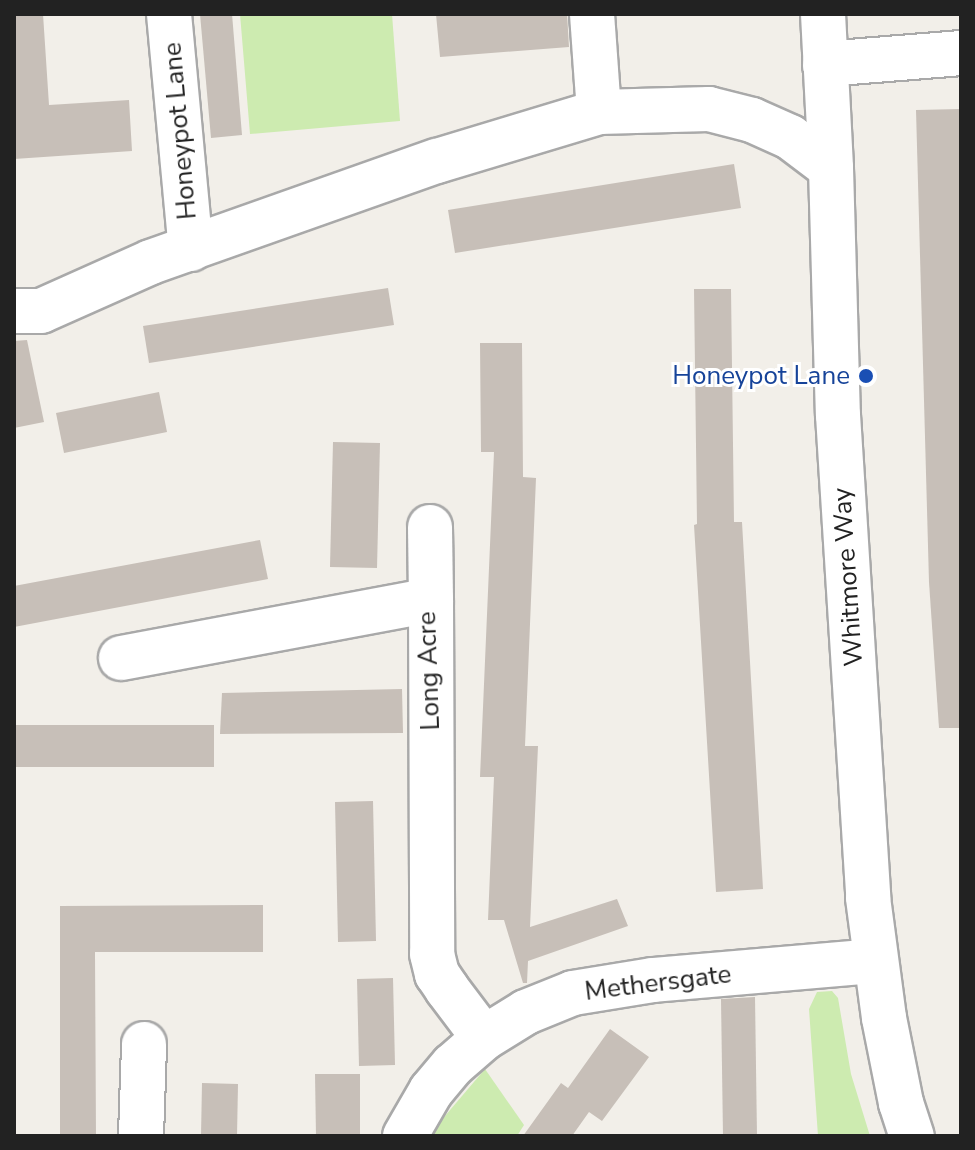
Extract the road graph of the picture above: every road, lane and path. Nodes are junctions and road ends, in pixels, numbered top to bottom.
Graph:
1 (169, 14) edge
2 (592, 14) edge
3 (823, 14) edge
4 (961, 53) edge
5 (825, 64) junction
6 (599, 112) junction
7 (831, 168) junction
8 (191, 249) junction
9 (14, 311) edge
10 (430, 527) dead end
11 (431, 600) junction
12 (121, 658) dead end
13 (874, 961) junction
14 (484, 1038) junction
15 (144, 1044) dead end
16 (141, 1136) edge
17 (405, 1136) edge
18 (912, 1136) edge

1 - 8 street, Honeypot Lane
2 - 6 street
3 - 5 street, Whitmore Way
4 - 5 street
5 - 7 street, Whitmore Way
6 - 7 street, Honeypot Lane
6 - 8 street, Honeypot Lane
7 - 13 street, Whitmore Way
8 - 9 street, Honeypot Lane
10 - 11 street
11 - 12 street, Long Acre
11 - 14 street, Long Acre
13 - 14 street, Methersgate
13 - 18 street, Whitmore Way
14 - 17 street, Methersgate
15 - 16 street

